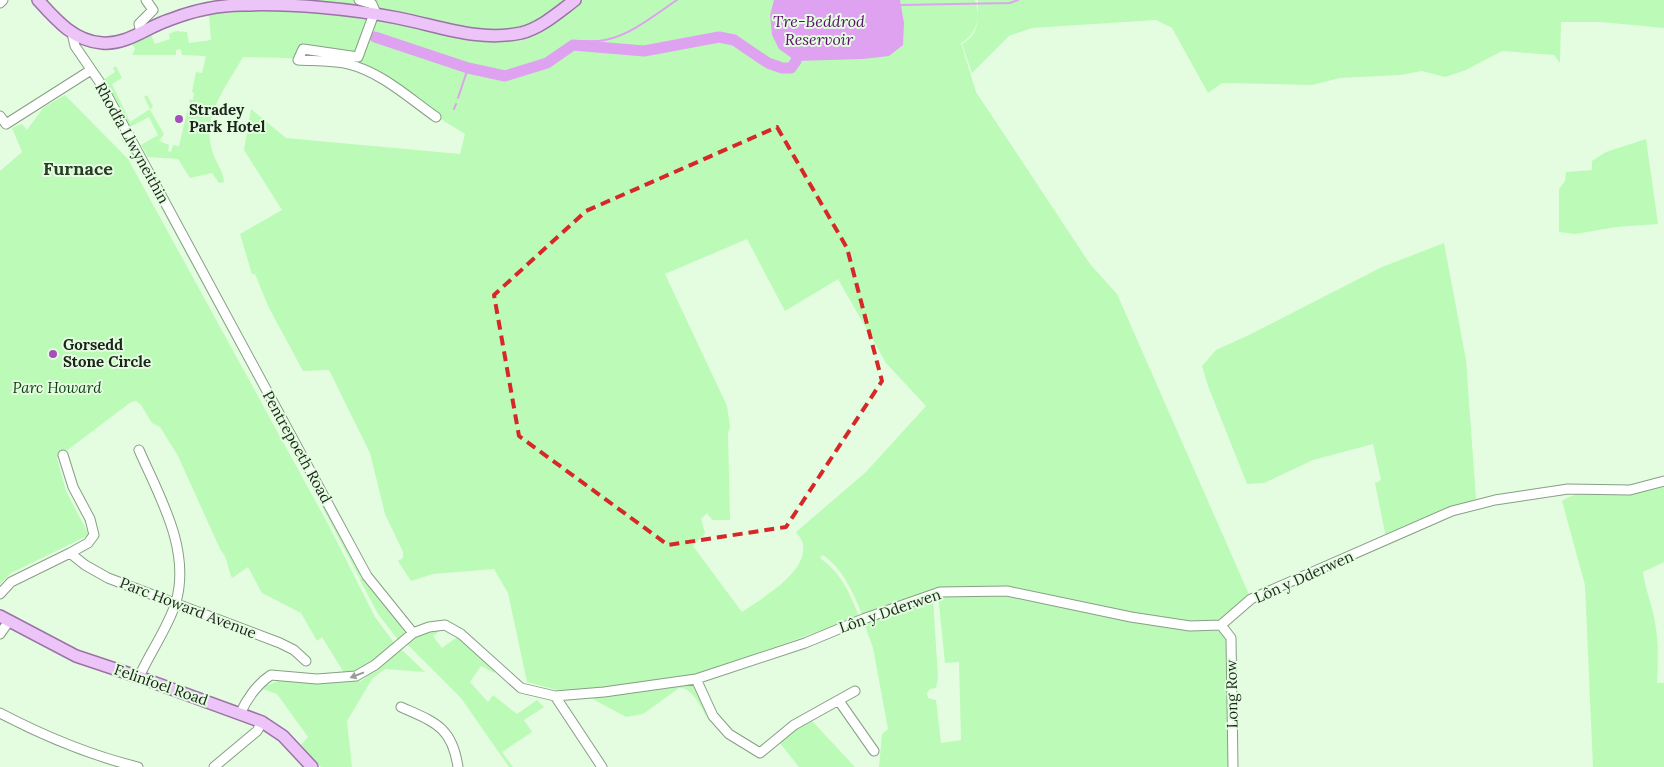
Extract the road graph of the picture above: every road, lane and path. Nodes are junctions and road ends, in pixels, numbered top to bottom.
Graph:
1 (3, 0) edge
2 (38, 0) edge
3 (146, 0) edge
4 (359, 0) edge
5 (575, 0) edge
6 (0, 2) edge
7 (373, 14) junction
8 (72, 33) junction
9 (141, 33) junction
10 (91, 70) junction
11 (0, 116) edge
12 (436, 117) dead end
13 (192, 254) joint
14 (139, 450) dead end
15 (63, 454) dead end
16 (1664, 481) edge
17 (70, 553) junction
18 (0, 594) edge
19 (176, 603) junction
20 (4, 619) edge
21 (1221, 625) junction
22 (0, 634) edge
23 (409, 636) junction
24 (306, 661) dead end
25 (139, 677) junction
26 (696, 679) junction
27 (855, 691) dead end
28 (555, 696) junction
29 (839, 701) junction
30 (400, 707) dead end
31 (0, 713) edge
32 (240, 714) junction
33 (262, 722) junction
34 (874, 751) dead end
35 (217, 766) edge
36 (138, 767) edge
37 (312, 767) edge
38 (458, 767) edge
39 (602, 767) edge
40 (1233, 767) edge

1 - 6 street
2 - 8 main road
3 - 9 street
4 - 7 street
5 - 7 main road
7 - 9 main road
7 - 12 street
8 - 9 main road
8 - 10 street, Rhodfa Llwyneithin
10 - 11 street
10 - 13 street, Rhodfa Llwyneithin
13 - 23 street, Pentrepoeth Road
14 - 19 street
15 - 17 street
16 - 21 street, Lôn y Dderwen
17 - 18 street
17 - 19 street, Parc Howard Avenue
19 - 24 street, Parc Howard Avenue
19 - 25 street
20 - 22 street
20 - 25 main road, Felinfoel Road
21 - 26 street, Lôn y Dderwen
21 - 40 street, Long Row
23 - 28 street, Lôn y Dderwen
23 -> 32 street, Lôn y Dderwen
25 - 32 main road, Felinfoel Road
26 - 28 street, Lôn y Dderwen
26 - 29 street
27 - 29 street
28 - 39 street
29 - 34 street
30 - 38 street
31 - 36 street
32 - 33 main road, Felinfoel Road
33 - 35 street
33 - 37 main road, Felinfoel Road

